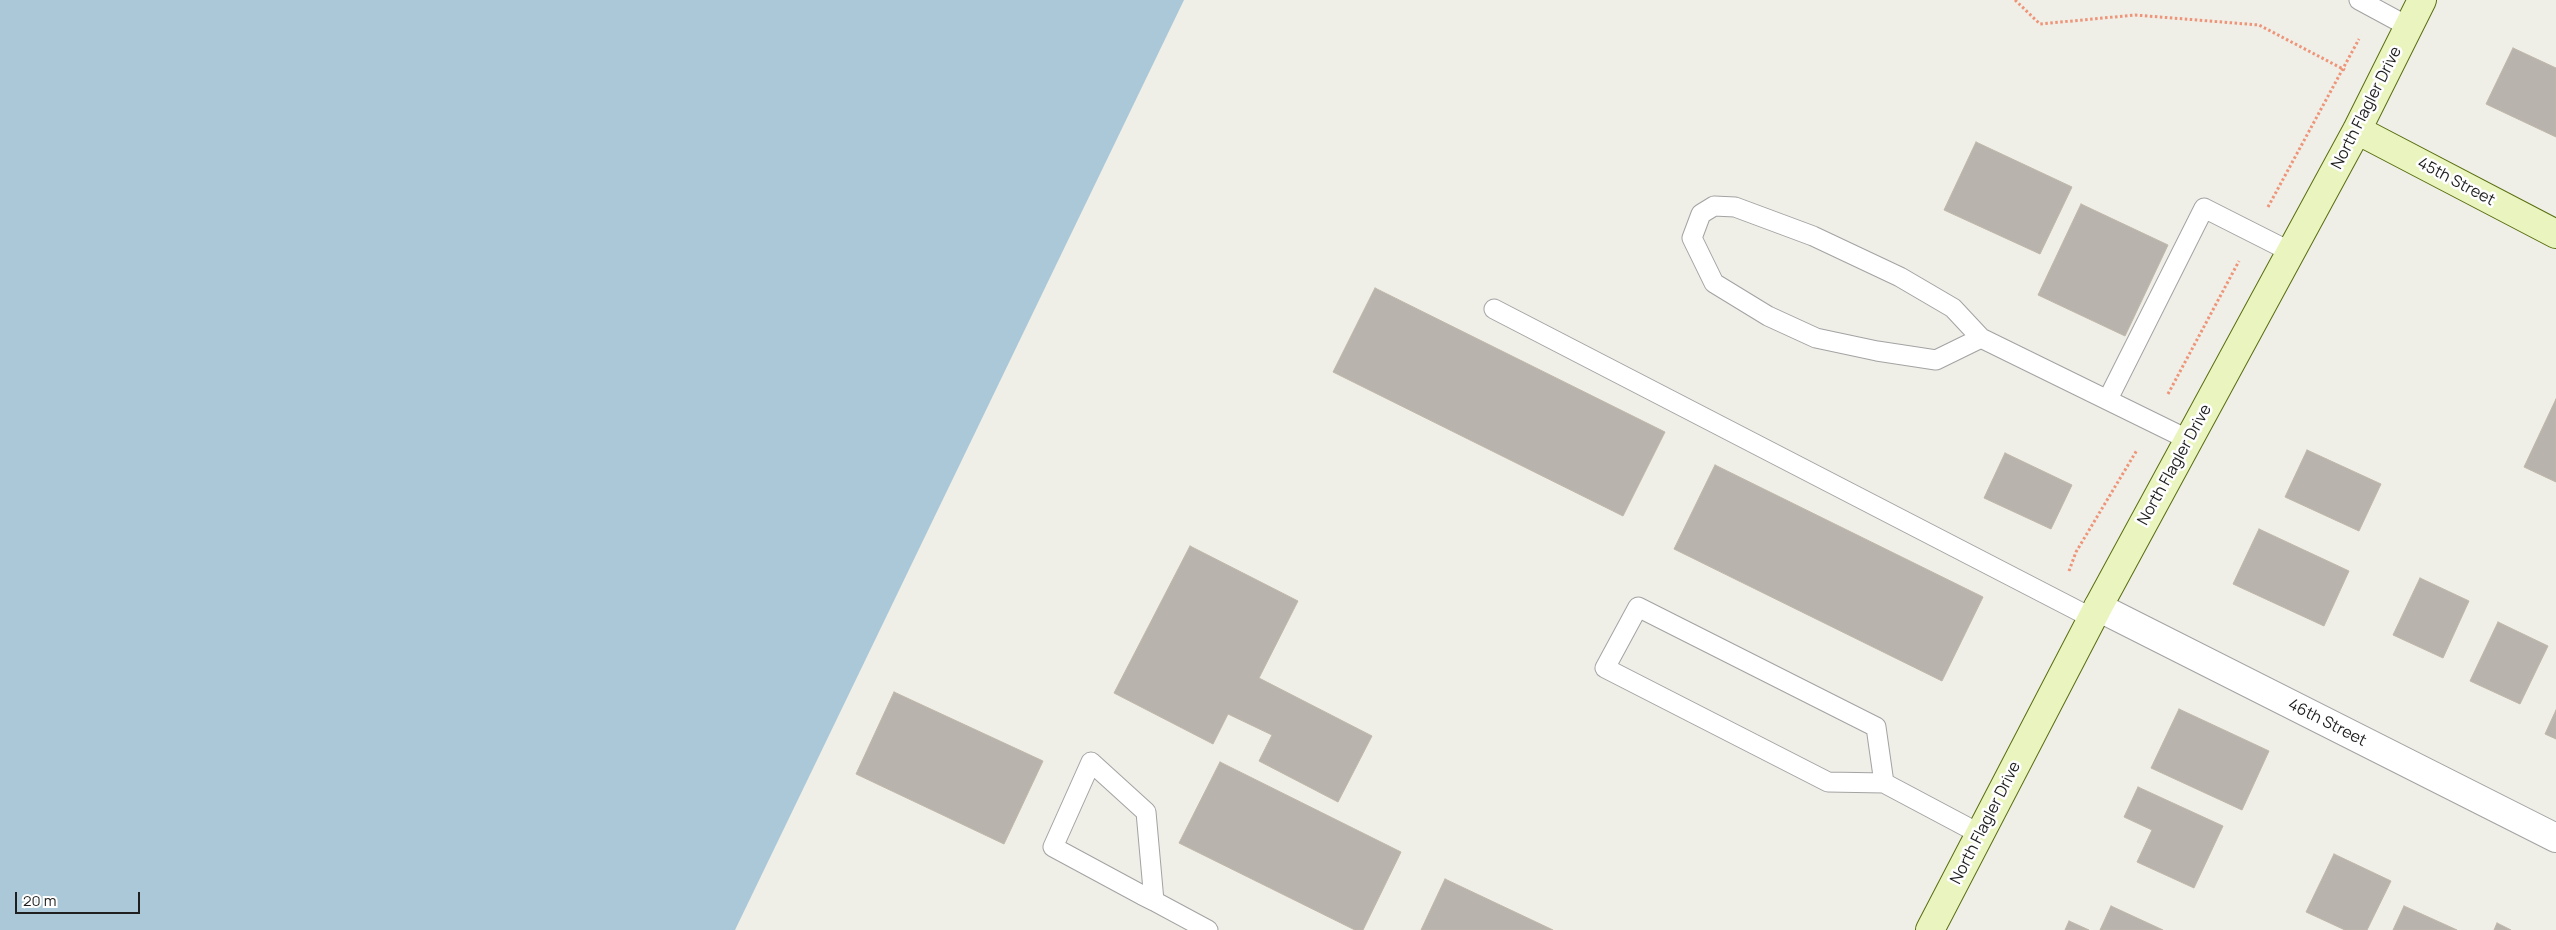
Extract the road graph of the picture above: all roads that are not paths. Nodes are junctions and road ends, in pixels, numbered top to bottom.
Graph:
1 (2360, 0) edge
2 (2422, 0) edge
3 (2409, 26) junction
4 (2356, 130) junction
5 (2556, 234) edge
6 (2291, 252) junction
7 (1494, 309) dead end
8 (1981, 338) junction
9 (2108, 399) junction
10 (2189, 440) junction
11 (2095, 612) junction
12 (1884, 784) junction
13 (1980, 834) junction
14 (2556, 838) edge
15 (1154, 901) junction
16 (1208, 930) edge
17 (1930, 930) edge

1 - 3 lane
2 - 3 street, North Flagler Drive
3 - 4 street, North Flagler Drive
4 - 5 street, 45th Street
4 - 6 street, North Flagler Drive
6 - 9 lane
6 - 10 street, North Flagler Drive
7 - 11 lane
8 - 8 lane
8 - 9 lane
9 - 10 lane
10 - 11 street, North Flagler Drive
11 - 13 street, North Flagler Drive
11 - 14 street, 46th Street
12 - 12 lane
12 - 13 lane
13 - 17 street, North Flagler Drive
15 - 15 lane
15 - 16 lane

